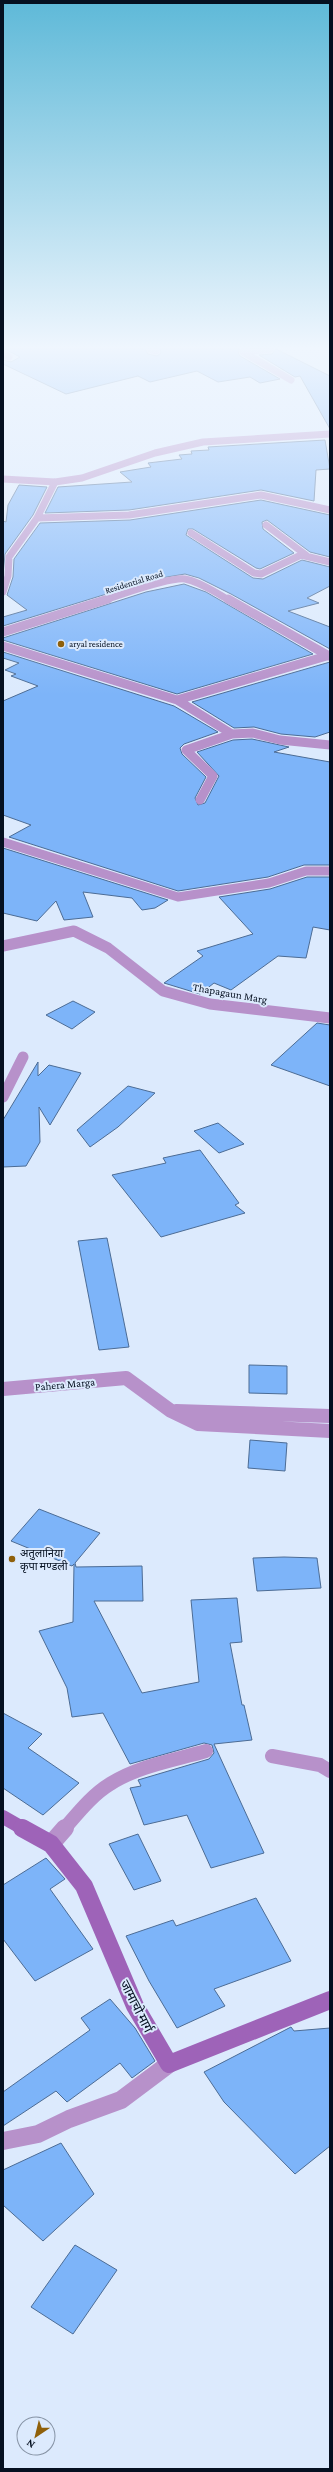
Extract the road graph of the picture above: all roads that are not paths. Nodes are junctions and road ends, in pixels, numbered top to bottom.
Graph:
1 (122, 464) edge
2 (3, 479) edge
3 (54, 482) junction
4 (330, 510) edge
5 (37, 518) junction
6 (266, 525) dead end
7 (191, 533) dead end
8 (306, 555) junction
9 (330, 562) edge
10 (3, 592) edge
11 (3, 632) edge
12 (3, 646) edge
13 (329, 655) edge
14 (177, 700) junction
15 (232, 734) junction
16 (330, 745) edge
17 (200, 800) dead end
18 (3, 842) edge
19 (330, 871) edge
20 (3, 946) edge
21 (330, 1018) edge
22 (23, 1057) dead end
23 (3, 1097) edge
24 (3, 1389) edge
25 (171, 1411) junction
26 (330, 1416) edge
27 (330, 1431) edge
28 (206, 1751) dead end
29 (272, 1756) dead end
30 (330, 1771) edge
31 (3, 1817) edge
32 (51, 1844) junction
33 (330, 2000) edge
34 (169, 2064) junction
35 (3, 2141) edge

1 - 3 street
2 - 3 street
3 - 5 street
4 - 5 street
5 - 10 street
6 - 8 street
7 - 8 street
8 - 9 street
11 - 13 street, Residential Road
12 - 14 street
13 - 14 street
14 - 15 street
15 - 16 street
15 - 17 street
18 - 19 street
20 - 21 street, Thapagaun Marg
22 - 23 street
24 - 25 street, Pahera Marga
25 - 26 street
25 - 27 street
28 - 32 street
29 - 30 street
31 - 32 street, जामाचो मार्ग
32 - 34 street, जामाचो मार्ग
33 - 34 street
34 - 35 street

